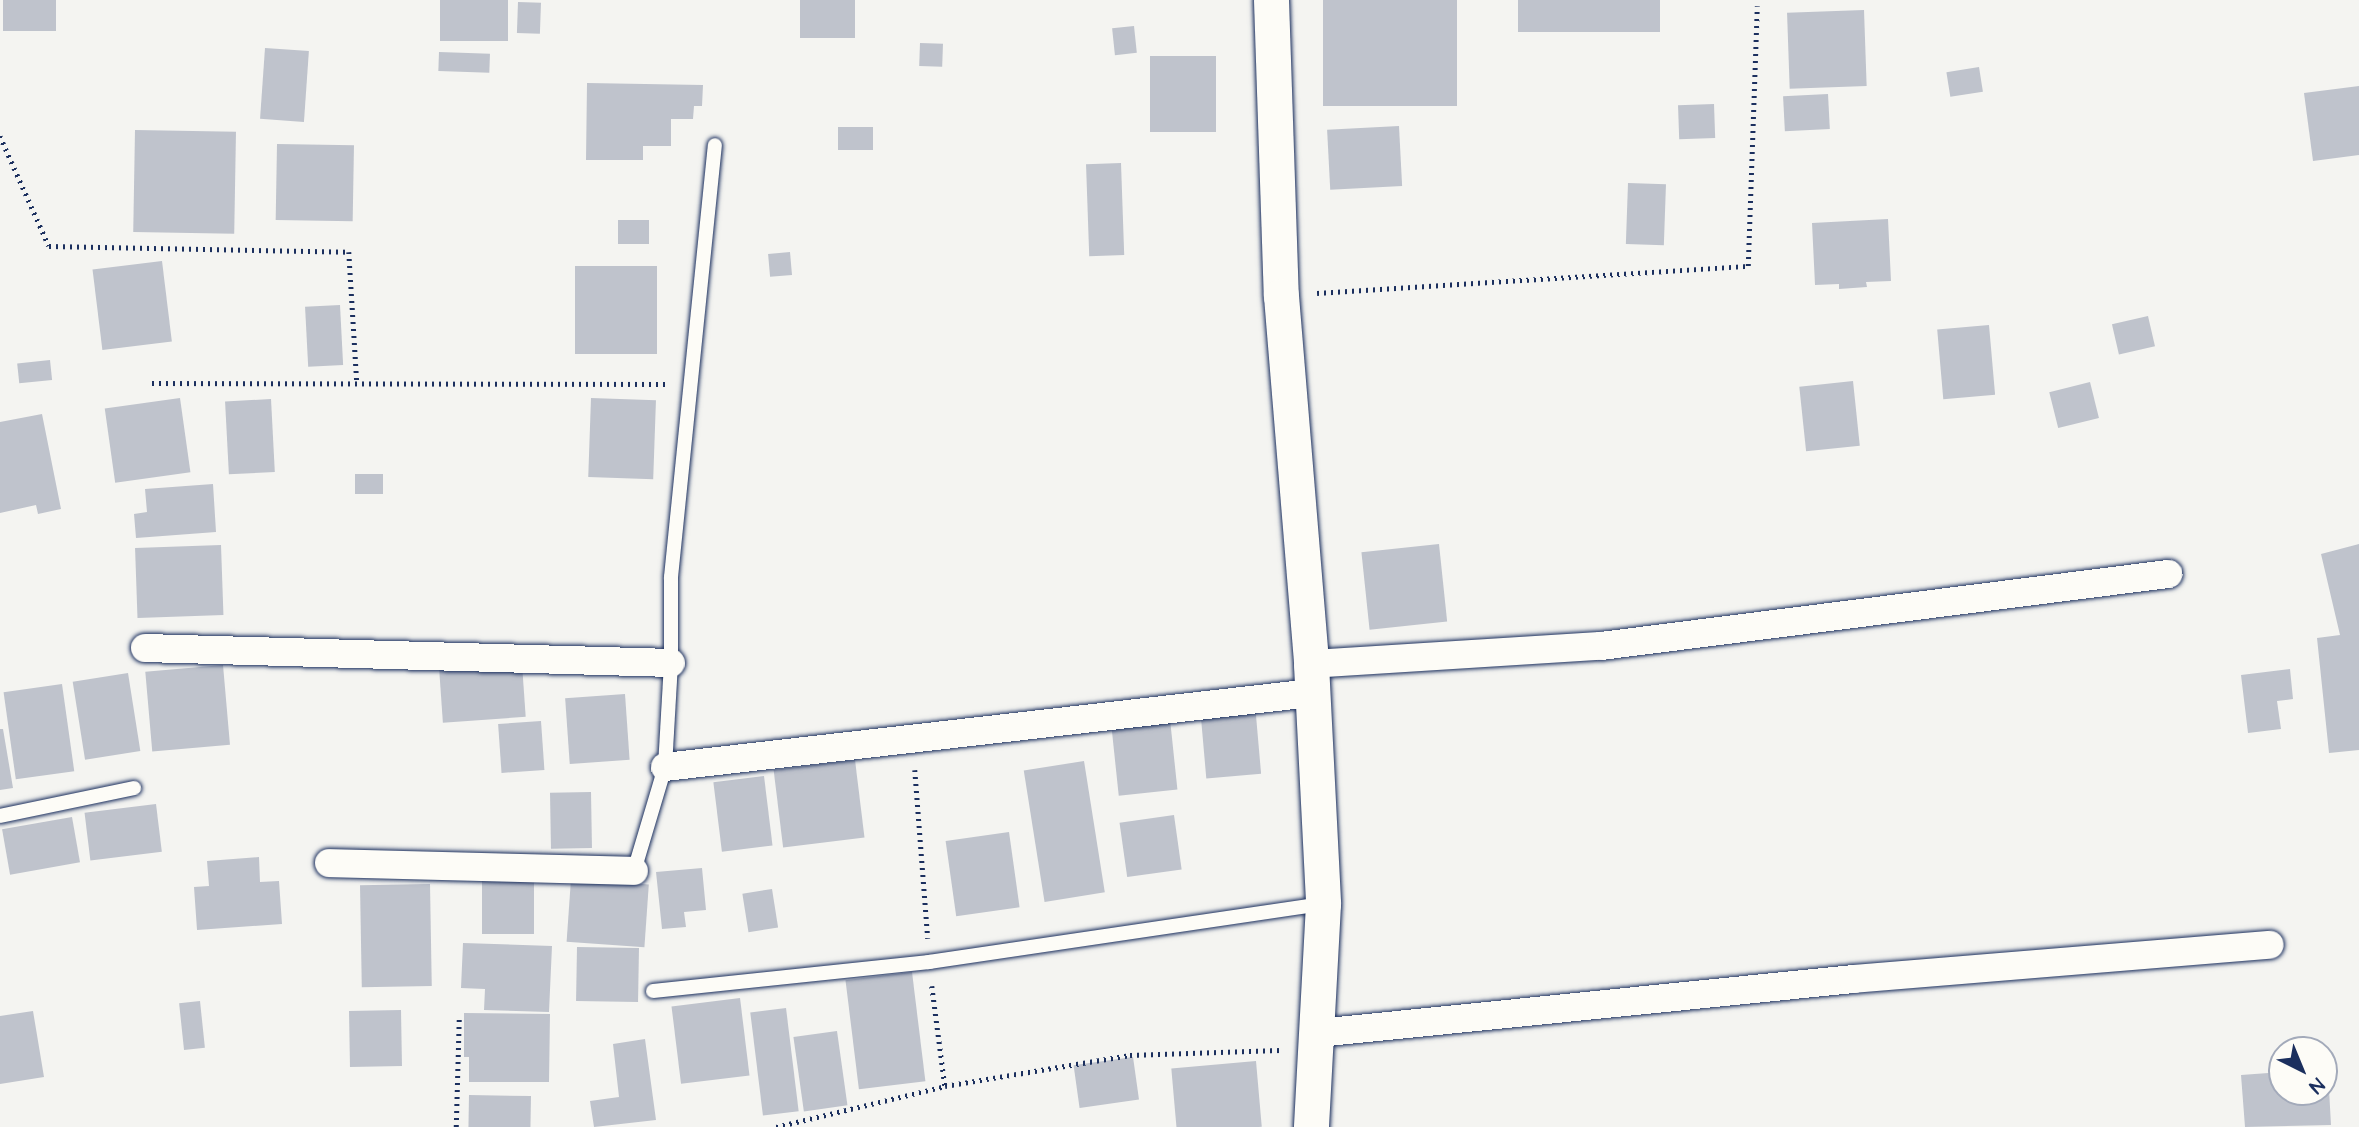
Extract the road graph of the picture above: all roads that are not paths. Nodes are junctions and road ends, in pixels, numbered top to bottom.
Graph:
1 (1271, 0) edge
2 (715, 145) dead end
3 (2168, 574) dead end
4 (145, 648) dead end
5 (671, 663) junction
6 (1311, 679) junction
7 (664, 767) junction
8 (134, 788) dead end
9 (0, 816) edge
10 (329, 863) dead end
11 (634, 871) joint
12 (1323, 904) junction
13 (2270, 946) dead end
14 (653, 991) dead end
15 (1317, 1041) junction
16 (1311, 1127) edge

1 - 6 street
2 - 5 lane
3 - 6 street
4 - 5 street
5 - 7 lane
6 - 7 street
6 - 12 street
7 - 11 lane
8 - 9 lane
10 - 11 street
12 - 14 lane
12 - 15 street
13 - 15 street
15 - 16 street

